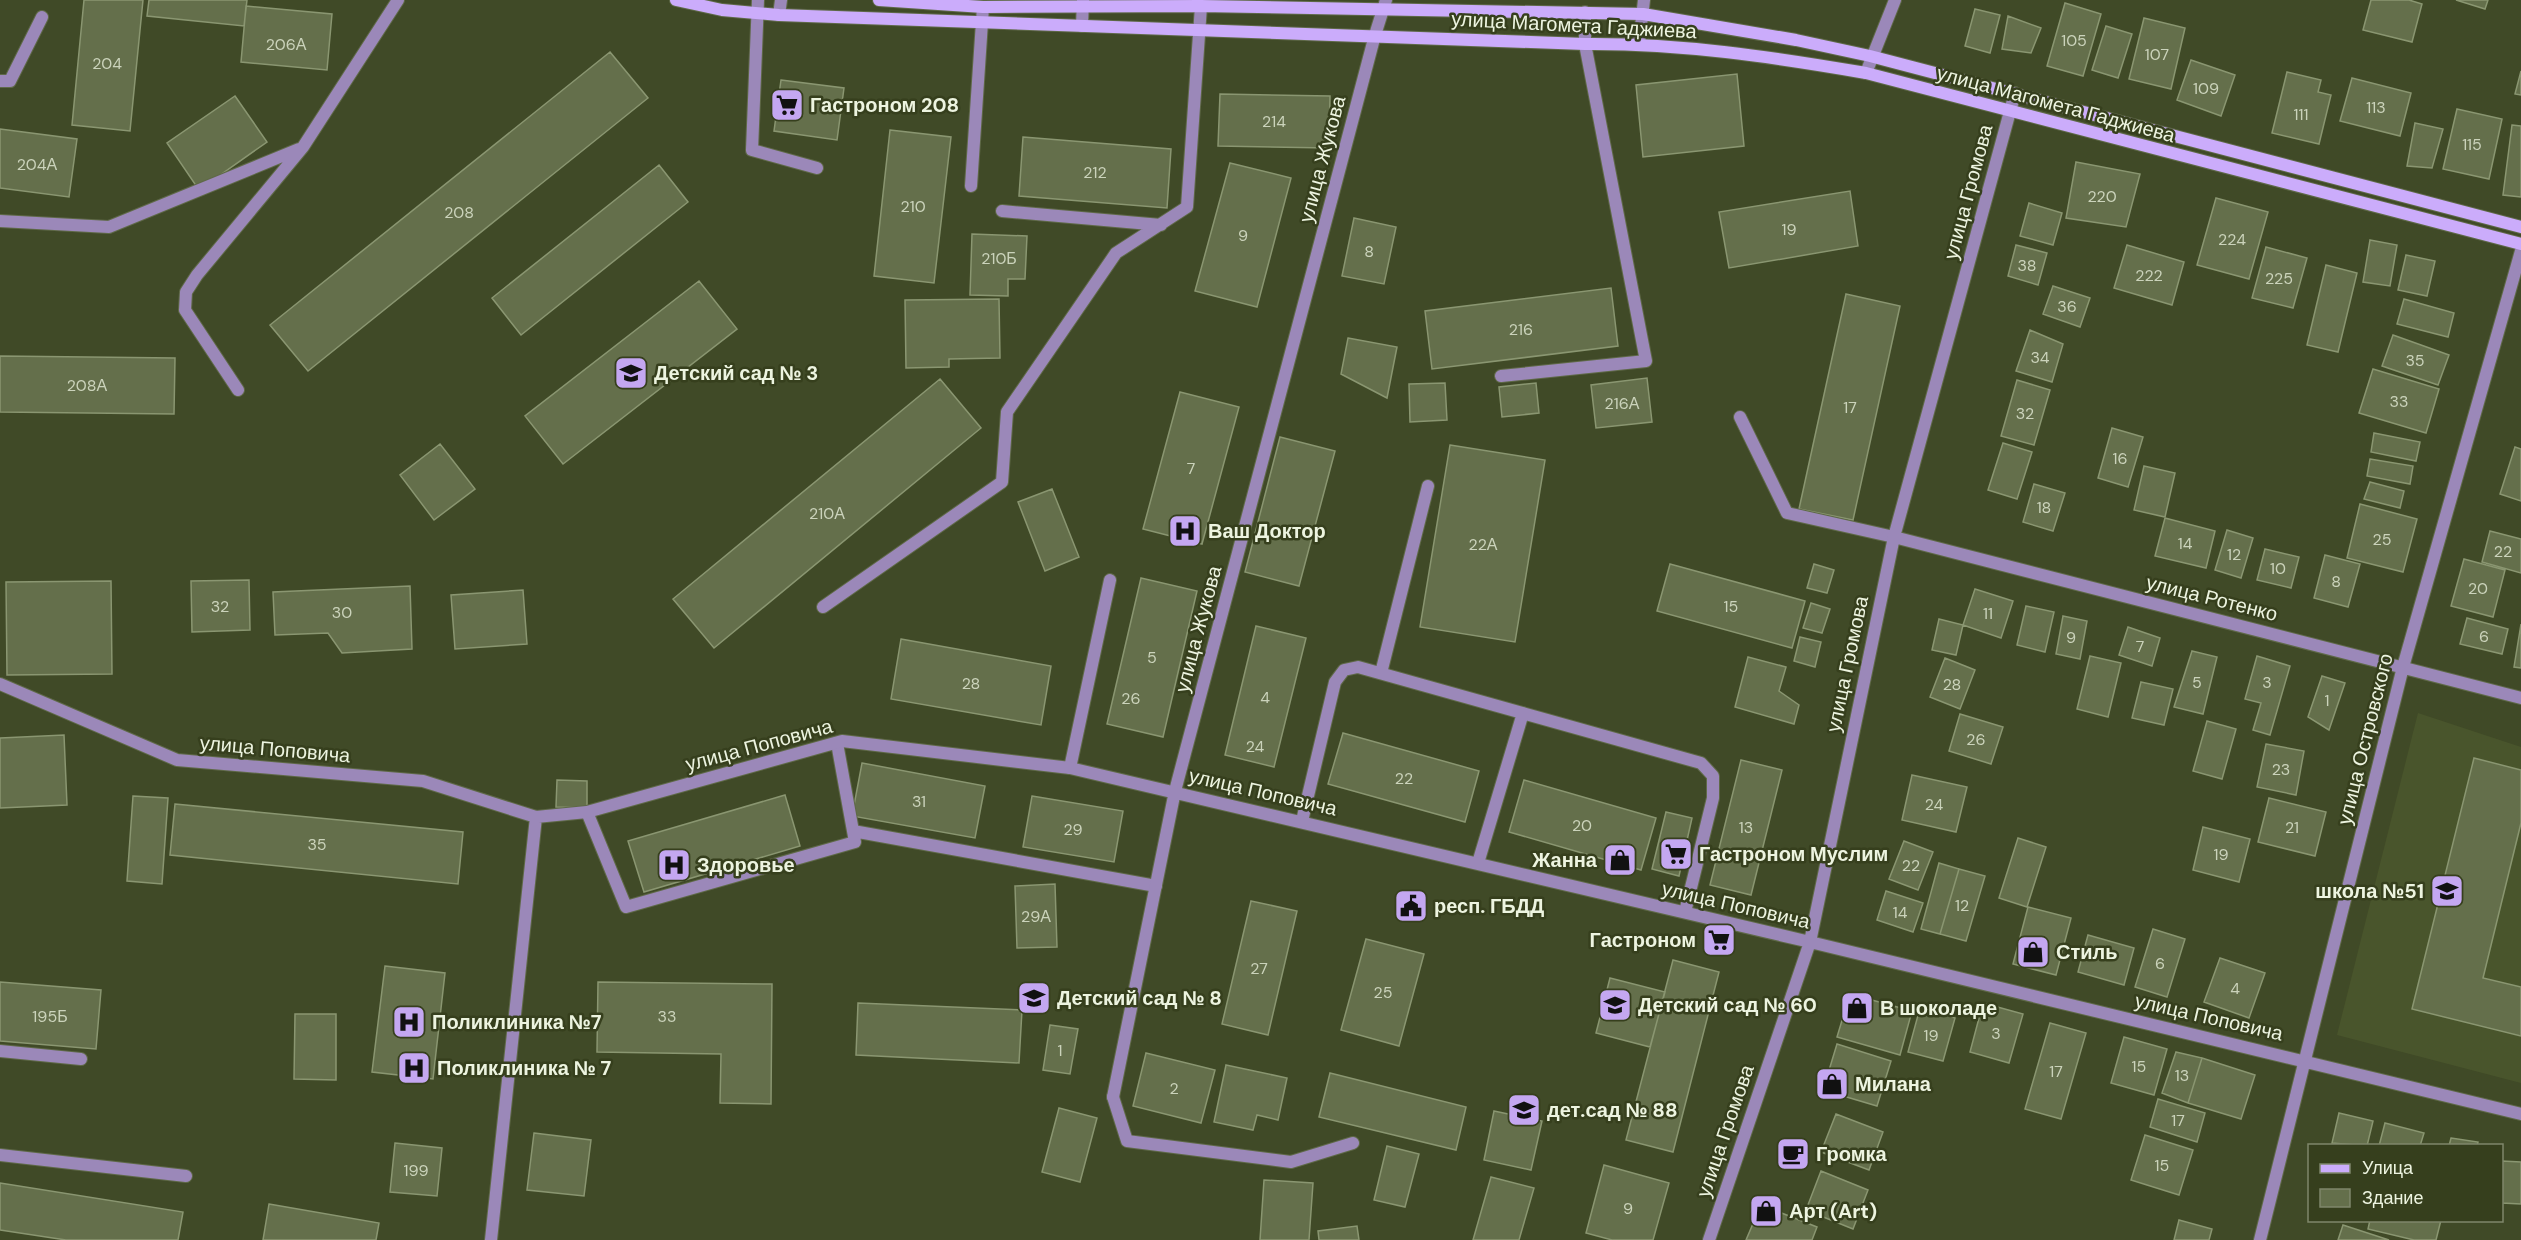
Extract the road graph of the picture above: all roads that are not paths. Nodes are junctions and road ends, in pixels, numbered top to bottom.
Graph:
1 (398, 0) edge
2 (676, 0) edge
3 (758, 0) edge
4 (781, 0) edge
5 (879, 0) edge
6 (1644, 0) edge
7 (1895, 0) edge
8 (1083, 4) edge
9 (1385, 4) edge
10 (1202, 6) junction
11 (982, 7) junction
12 (1585, 12) junction
13 (758, 14) junction
14 (1643, 14) junction
15 (778, 15) junction
16 (42, 17) dead end
17 (983, 23) junction
18 (1082, 26) junction
19 (1202, 29) junction
20 (1375, 35) junction
21 (1639, 43) junction
22 (1585, 44) junction
23 (1870, 56) junction
24 (1866, 73) junction
25 (0, 81) edge
26 (2015, 93) junction
27 (2010, 113) junction
28 (303, 147) junction
29 (817, 168) dead end
30 (971, 186) dead end
31 (1002, 211) dead end
32 (0, 221) edge
33 (1161, 225) junction
34 (2521, 227) edge
35 (2521, 244) edge
36 (2521, 250) edge
37 (1501, 376) dead end
38 (238, 390) dead end
39 (1740, 417) dead end
40 (1428, 486) dead end
41 (1894, 537) junction
42 (1110, 580) dead end
43 (823, 607) dead end
44 (2403, 667) junction
45 (1381, 674) junction
46 (0, 684) edge
47 (2521, 698) edge
48 (1523, 713) junction
49 (837, 743) junction
50 (1070, 768) junction
51 (1175, 791) junction
52 (587, 812) junction
53 (536, 818) junction
54 (1302, 821) junction
55 (853, 831) junction
56 (1478, 863) junction
57 (1156, 886) junction
58 (1685, 912) junction
59 (1810, 942) junction
60 (0, 1051) edge
61 (81, 1059) dead end
62 (2303, 1060) junction
63 (2521, 1114) edge
64 (1353, 1143) dead end
65 (0, 1155) edge
66 (186, 1176) dead end
67 (491, 1240) edge
68 (1709, 1240) edge
69 (2260, 1240) edge

1 - 28 street
2 - 13 main road, улица Магомета Гаджиева
3 - 13 street
4 - 15 street
5 - 11 main road, улица Магомета Гаджиева
6 - 14 street
7 - 23 street
8 - 10 main road, улица Магомета Гаджиева
8 - 11 main road, улица Магомета Гаджиева
8 - 18 street
9 - 10 main road, улица Магомета Гаджиева
9 - 12 main road, улица Магомета Гаджиева
9 - 20 street, улица Жукова
10 - 19 street
11 - 17 street
12 - 14 main road, улица Магомета Гаджиева
12 - 22 street
13 - 15 main road, улица Магомета Гаджиева
13 - 29 street
14 - 21 street
14 - 23 main road, улица Магомета Гаджиева
15 - 17 main road, улица Магомета Гаджиева
16 - 25 street
17 - 18 main road, улица Магомета Гаджиева
17 - 30 street
18 - 19 main road, улица Магомета Гаджиева
19 - 20 main road, улица Магомета Гаджиева
19 - 33 street
20 - 22 main road, улица Магомета Гаджиева
20 - 51 street, улица Жукова
21 - 22 main road, улица Магомета Гаджиева
21 - 24 main road, улица Магомета Гаджиева
22 - 37 street
23 - 24 street
23 - 26 main road, улица Магомета Гаджиева
24 - 27 main road, улица Магомета Гаджиева
26 - 27 street, улица Громова
26 - 34 main road, улица Магомета Гаджиева
27 - 35 main road, улица Магомета Гаджиева
27 - 41 street, улица Громова
28 - 32 street
28 - 38 street
31 - 33 street
33 - 43 street
36 - 44 street, улица Островского
39 - 41 street, улица Ротенко
40 - 45 street
41 - 44 street, улица Ротенко
41 - 59 street, улица Громова
42 - 50 street
44 - 47 street, улица Ротенко
44 - 62 street, улица Островского
45 - 48 street
45 - 54 street
46 - 53 street, улица Поповича
48 - 56 street
48 - 58 street
49 - 50 street, улица Поповича
49 - 52 street, улица Поповича
49 - 55 street
50 - 51 street, улица Поповича
51 - 54 street, улица Поповича
51 - 57 street, улица Жукова
52 - 53 street, улица Поповича
52 - 55 street
53 - 67 street
54 - 56 street, улица Поповича
55 - 57 street
56 - 58 street, улица Поповича
57 - 64 street, улица Жукова
58 - 59 street, улица Поповича
59 - 62 street, улица Поповича
59 - 68 street, улица Громова
60 - 61 street
62 - 63 street, улица Поповича
62 - 69 street, улица Островского
65 - 66 street

